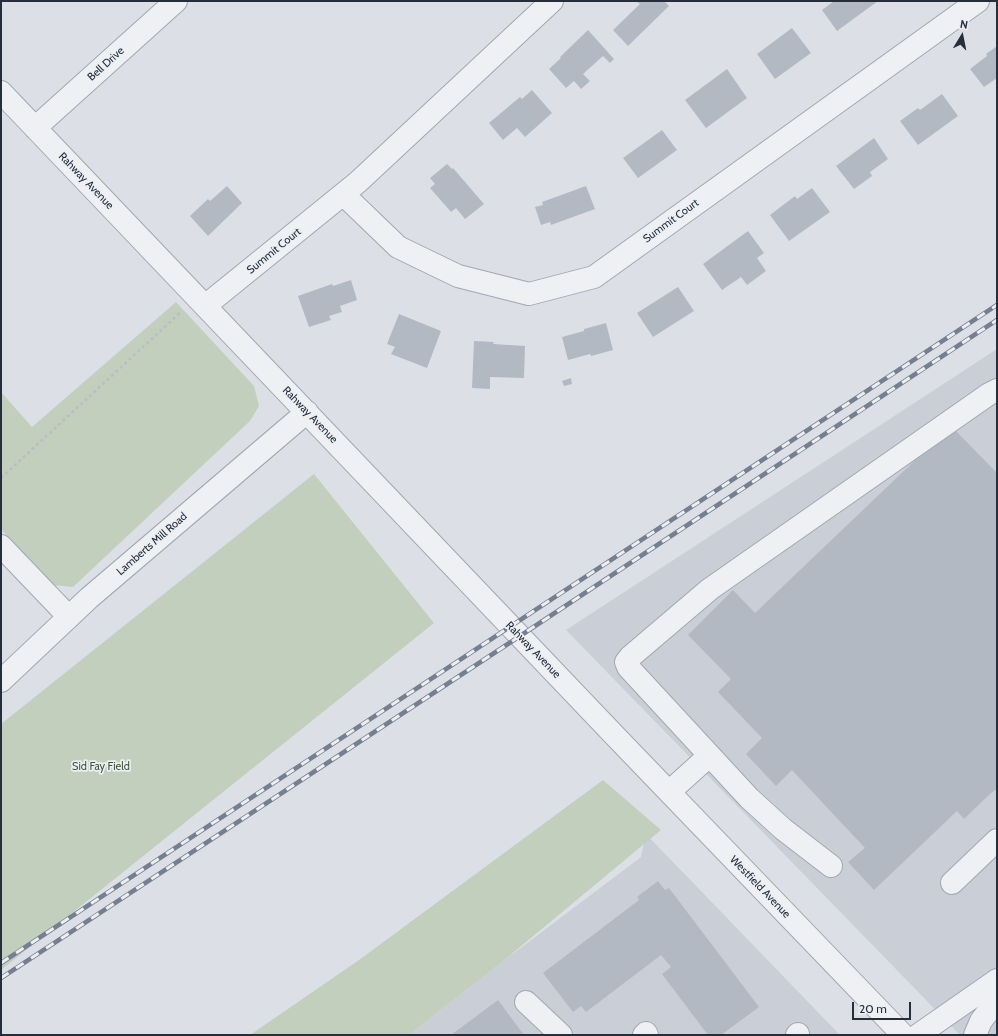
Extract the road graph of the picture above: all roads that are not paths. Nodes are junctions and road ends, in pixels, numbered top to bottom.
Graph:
1 (176, 1) edge
2 (552, 1) edge
3 (978, 1) edge
4 (1, 92) edge
5 (35, 128) junction
6 (344, 195) junction
7 (201, 301) junction
8 (997, 390) edge
9 (307, 412) junction
10 (1, 546) edge
11 (70, 617) junction
12 (1, 681) edge
13 (617, 738) joint
14 (709, 756) junction
15 (669, 792) junction
16 (997, 840) edge
17 (831, 866) dead end
18 (952, 883) dead end
19 (997, 980) edge
20 (997, 1000) edge
21 (526, 1002) dead end
22 (561, 1035) edge
23 (644, 1035) edge
24 (648, 1035) edge
25 (906, 1035) edge
26 (975, 1035) edge

1 - 5 street, Bell Drive
2 - 6 street, Summit Court
3 - 6 street, Summit Court
4 - 5 street, Rahway Avenue
5 - 7 street, Rahway Avenue
6 - 7 street, Summit Court
7 - 9 street, Rahway Avenue
8 - 14 street
9 - 11 street, Lamberts Mill Road
9 - 13 street, Rahway Avenue
10 - 11 street
11 - 12 street, Lamberts Mill Road
13 - 15 street, Westfield Avenue
14 - 15 street
14 - 17 street
15 - 25 street, Westfield Avenue
16 - 18 street
19 - 25 street
20 - 26 street
21 - 22 street
23 - 24 street

